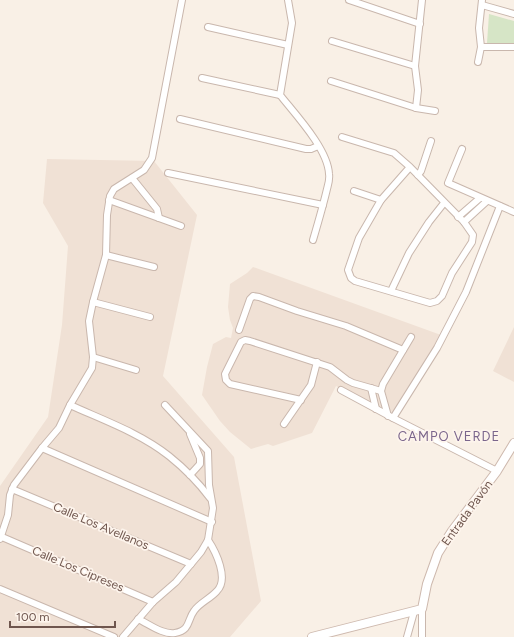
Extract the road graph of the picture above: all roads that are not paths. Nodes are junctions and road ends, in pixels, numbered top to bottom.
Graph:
1 (182, 0) edge
2 (288, 0) edge
3 (349, 0) edge
4 (422, 0) edge
5 (482, 2) edge
6 (514, 14) edge
7 (420, 24) junction
8 (208, 27) dead end
9 (332, 41) dead end
10 (288, 45) junction
11 (481, 47) junction
12 (514, 47) edge
13 (478, 62) dead end
14 (415, 66) junction
15 (202, 78) dead end
16 (331, 82) dead end
17 (280, 95) junction
18 (416, 108) junction
19 (435, 111) dead end
20 (180, 119) dead end
21 (342, 137) dead end
22 (430, 141) dead end
23 (318, 146) junction
24 (462, 149) dead end
25 (410, 167) junction
26 (168, 173) dead end
27 (418, 175) junction
28 (132, 178) junction
29 (354, 192) dead end
30 (480, 198) junction
31 (108, 200) junction
32 (380, 200) junction
33 (487, 201) junction
34 (444, 202) junction
35 (323, 205) junction
36 (500, 206) junction
37 (514, 212) edge
38 (458, 217) junction
39 (159, 218) junction
40 (464, 222) junction
41 (181, 226) dead end
42 (313, 240) dead end
43 (106, 255) junction
44 (154, 267) dead end
45 (392, 291) junction
46 (93, 302) junction
47 (150, 317) dead end
48 (239, 330) dead end
49 (411, 337) dead end
50 (403, 350) junction
51 (93, 357) junction
52 (316, 362) junction
53 (136, 370) dead end
54 (371, 388) junction
55 (341, 390) dead end
56 (381, 391) junction
57 (301, 400) junction
58 (70, 405) junction
59 (165, 405) dead end
60 (376, 409) junction
61 (391, 417) junction
62 (284, 424) dead end
63 (189, 429) junction
64 (514, 443) edge
65 (42, 448) junction
66 (497, 471) junction
67 (190, 475) junction
68 (12, 489) junction
69 (212, 499) junction
70 (212, 522) junction
71 (1, 538) edge
72 (208, 540) junction
73 (191, 564) junction
74 (0, 588) edge
75 (153, 602) junction
76 (418, 610) junction
77 (138, 619) junction
78 (114, 637) edge
79 (122, 637) edge
80 (312, 637) edge
81 (407, 637) edge
82 (422, 637) edge

1 - 28 street
2 - 10 street
3 - 7 street
4 - 7 street
5 - 6 street
5 - 11 street
7 - 14 street
8 - 10 street
9 - 14 street
10 - 17 street
11 - 12 street
11 - 13 street
14 - 18 street
15 - 17 street
16 - 18 street
17 - 23 street
18 - 19 street
20 - 23 street
21 - 25 street
22 - 27 street
23 - 35 street
24 - 30 street
25 - 27 street
25 - 32 street
26 - 35 street
27 - 34 street
28 - 31 street
28 - 39 street
29 - 32 street
30 - 33 street
30 - 38 street
31 - 39 street
31 - 43 street
32 - 45 street
33 - 36 street
33 - 40 street
34 - 38 street
34 - 45 street
35 - 42 street
36 - 37 street
36 - 61 street
38 - 40 street
39 - 41 street
40 - 45 street
43 - 44 street
43 - 46 street
46 - 47 street
46 - 51 street
48 - 50 street
49 - 50 street
50 - 56 street
51 - 53 street
51 - 58 street
52 - 54 street
52 - 57 street
52 - 57 street
54 - 56 street
54 - 60 street
55 - 60 street
56 - 61 street
57 - 62 street
58 - 65 street
58 - 67 street
59 - 63 street
60 - 61 street
61 - 66 street
63 - 67 street
63 - 69 street
64 - 66 street, Entrada Pavón
65 - 68 street
65 - 70 street
66 - 76 street, Entrada Pavón
67 - 69 street
68 - 71 street
68 - 73 street, Calle Los Avellanos
69 - 70 street
70 - 72 street
71 - 75 street, Calle Los Cipreses
72 - 73 street
72 - 77 street
73 - 75 street
74 - 78 street
75 - 77 street
76 - 80 street
76 - 81 street
76 - 82 street
77 - 79 street

